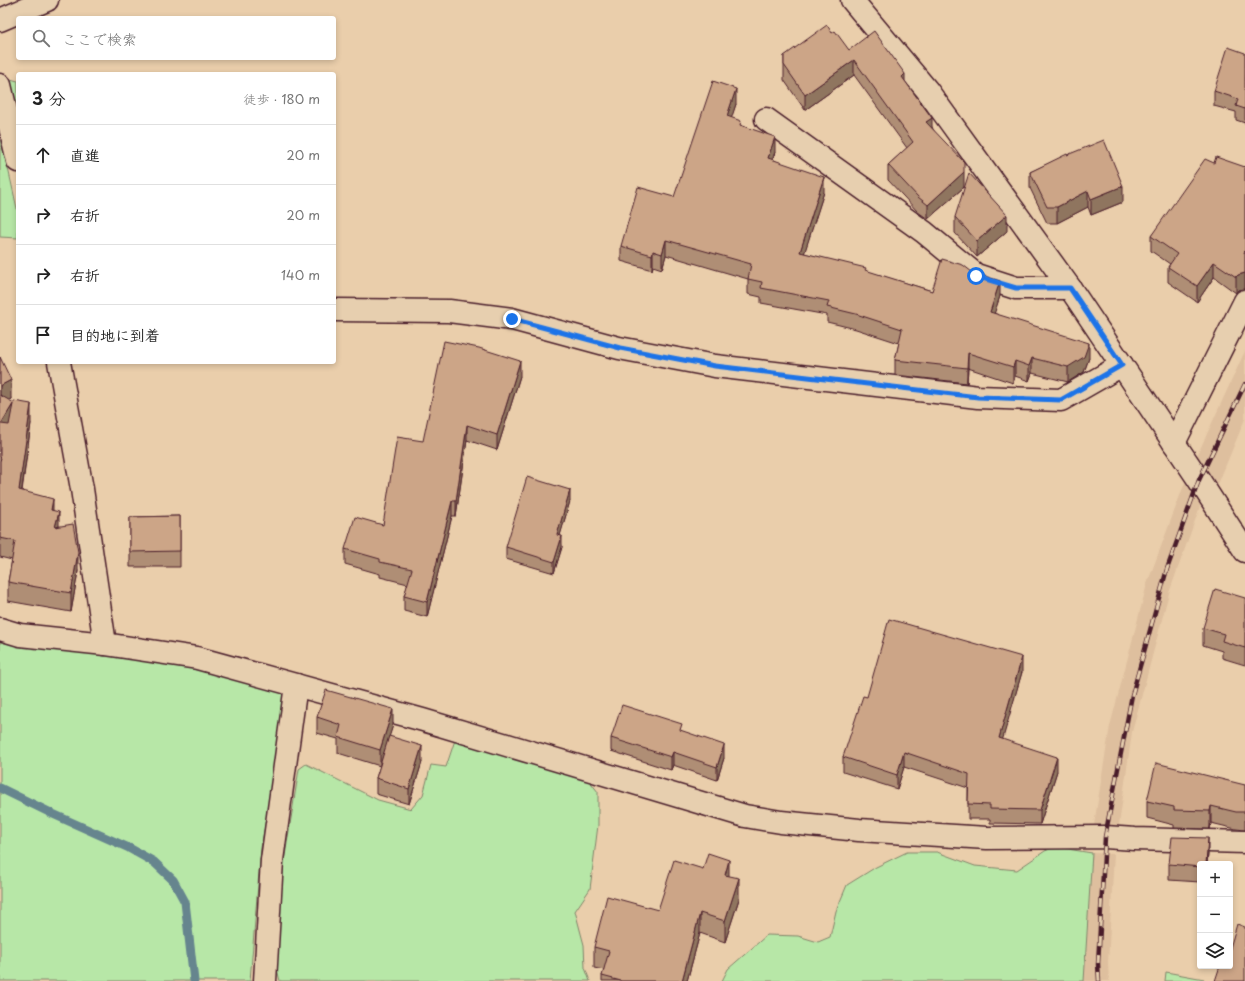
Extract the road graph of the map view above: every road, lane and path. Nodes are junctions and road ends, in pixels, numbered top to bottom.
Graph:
1 (47, 0) edge
2 (852, 0) edge
3 (0, 20) edge
4 (0, 85) edge
5 (766, 119) dead end
6 (16, 153) edge
7 (1070, 288) junction
8 (1245, 300) edge
9 (336, 310) edge
10 (59, 364) edge
11 (1122, 365) junction
12 (1174, 443) junction
13 (1245, 551) edge
14 (0, 629) edge
15 (105, 644) junction
16 (296, 685) junction
17 (1245, 842) edge
18 (265, 981) edge

1 - 3 street
2 - 7 street
4 - 6 street
5 - 7 street
7 - 11 street
8 - 12 street
9 - 11 street
10 - 15 street
11 - 12 street
12 - 13 street
14 - 15 street
15 - 16 street
16 - 17 street
16 - 18 street

